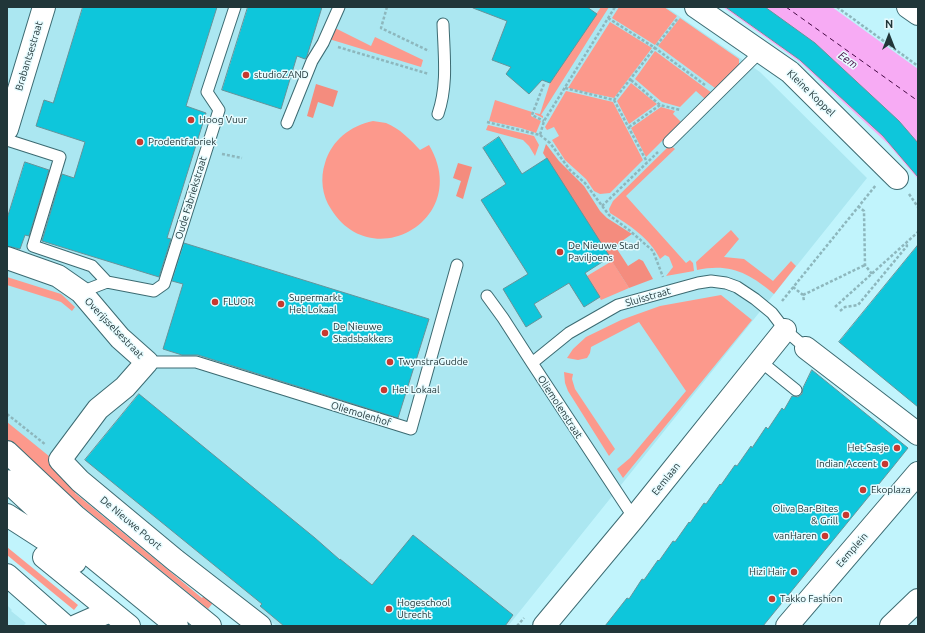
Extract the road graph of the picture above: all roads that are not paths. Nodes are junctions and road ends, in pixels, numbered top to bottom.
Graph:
1 (44, 7) edge
2 (235, 7) edge
3 (339, 7) edge
4 (908, 7) edge
5 (688, 10) edge
6 (918, 14) edge
7 (443, 24) dead end
8 (761, 51) junction
9 (438, 114) dead end
10 (287, 123) dead end
11 (7, 129) edge
12 (7, 140) edge
13 (669, 142) road end
14 (897, 178) dead end
15 (7, 258) edge
16 (457, 265) dead end
17 (107, 282) junction
18 (80, 292) junction
19 (487, 296) dead end
20 (778, 321) junction
21 (806, 348) joint
22 (760, 361) junction
23 (147, 362) junction
24 (532, 364) junction
25 (796, 390) dead end
26 (918, 434) edge
27 (7, 452) edge
28 (60, 460) joint
29 (918, 473) edge
30 (7, 480) edge
31 (7, 515) edge
32 (75, 516) junction
33 (634, 518) junction
34 (7, 522) edge
35 (7, 575) edge
36 (918, 600) edge
37 (110, 611) junction
38 (65, 626) edge
39 (76, 626) edge
40 (129, 626) edge
41 (153, 626) edge
42 (177, 626) edge
43 (210, 626) edge
44 (260, 626) edge
45 (544, 626) edge
46 (787, 626) edge
47 (891, 626) edge

1 - 11 street, Brabantsestraat
2 - 17 lane, Oude Fabriekstraat
3 - 10 lane
4 - 6 street
5 - 8 street, Kleine Koppel
7 - 9 lane
8 - 13 lane
8 - 14 street, Kleine Koppel
12 - 17 lane
15 - 18 street, Overijsselsestraat
16 - 23 lane, Oliemolenhof
17 - 18 lane
18 - 23 street, Overijsselsestraat
19 - 24 lane, Oliemolenstraat
20 - 21 lane
20 - 22 street, Eemlaan
20 - 24 lane, Sluisstraat
21 - 26 street
22 - 25 lane
22 - 33 street, Eemlaan
23 - 28 street, Overijsselsestraat
24 - 33 lane, Oliemolenstraat
27 - 32 street
28 - 44 street, De Nieuwe Poort
29 - 46 street, Eemplein
30 - 32 street
30 - 42 street
31 - 41 street
32 - 43 street
33 - 45 street, Eemlaan
34 - 37 street
35 - 38 street
36 - 47 street
37 - 39 street
37 - 40 street

